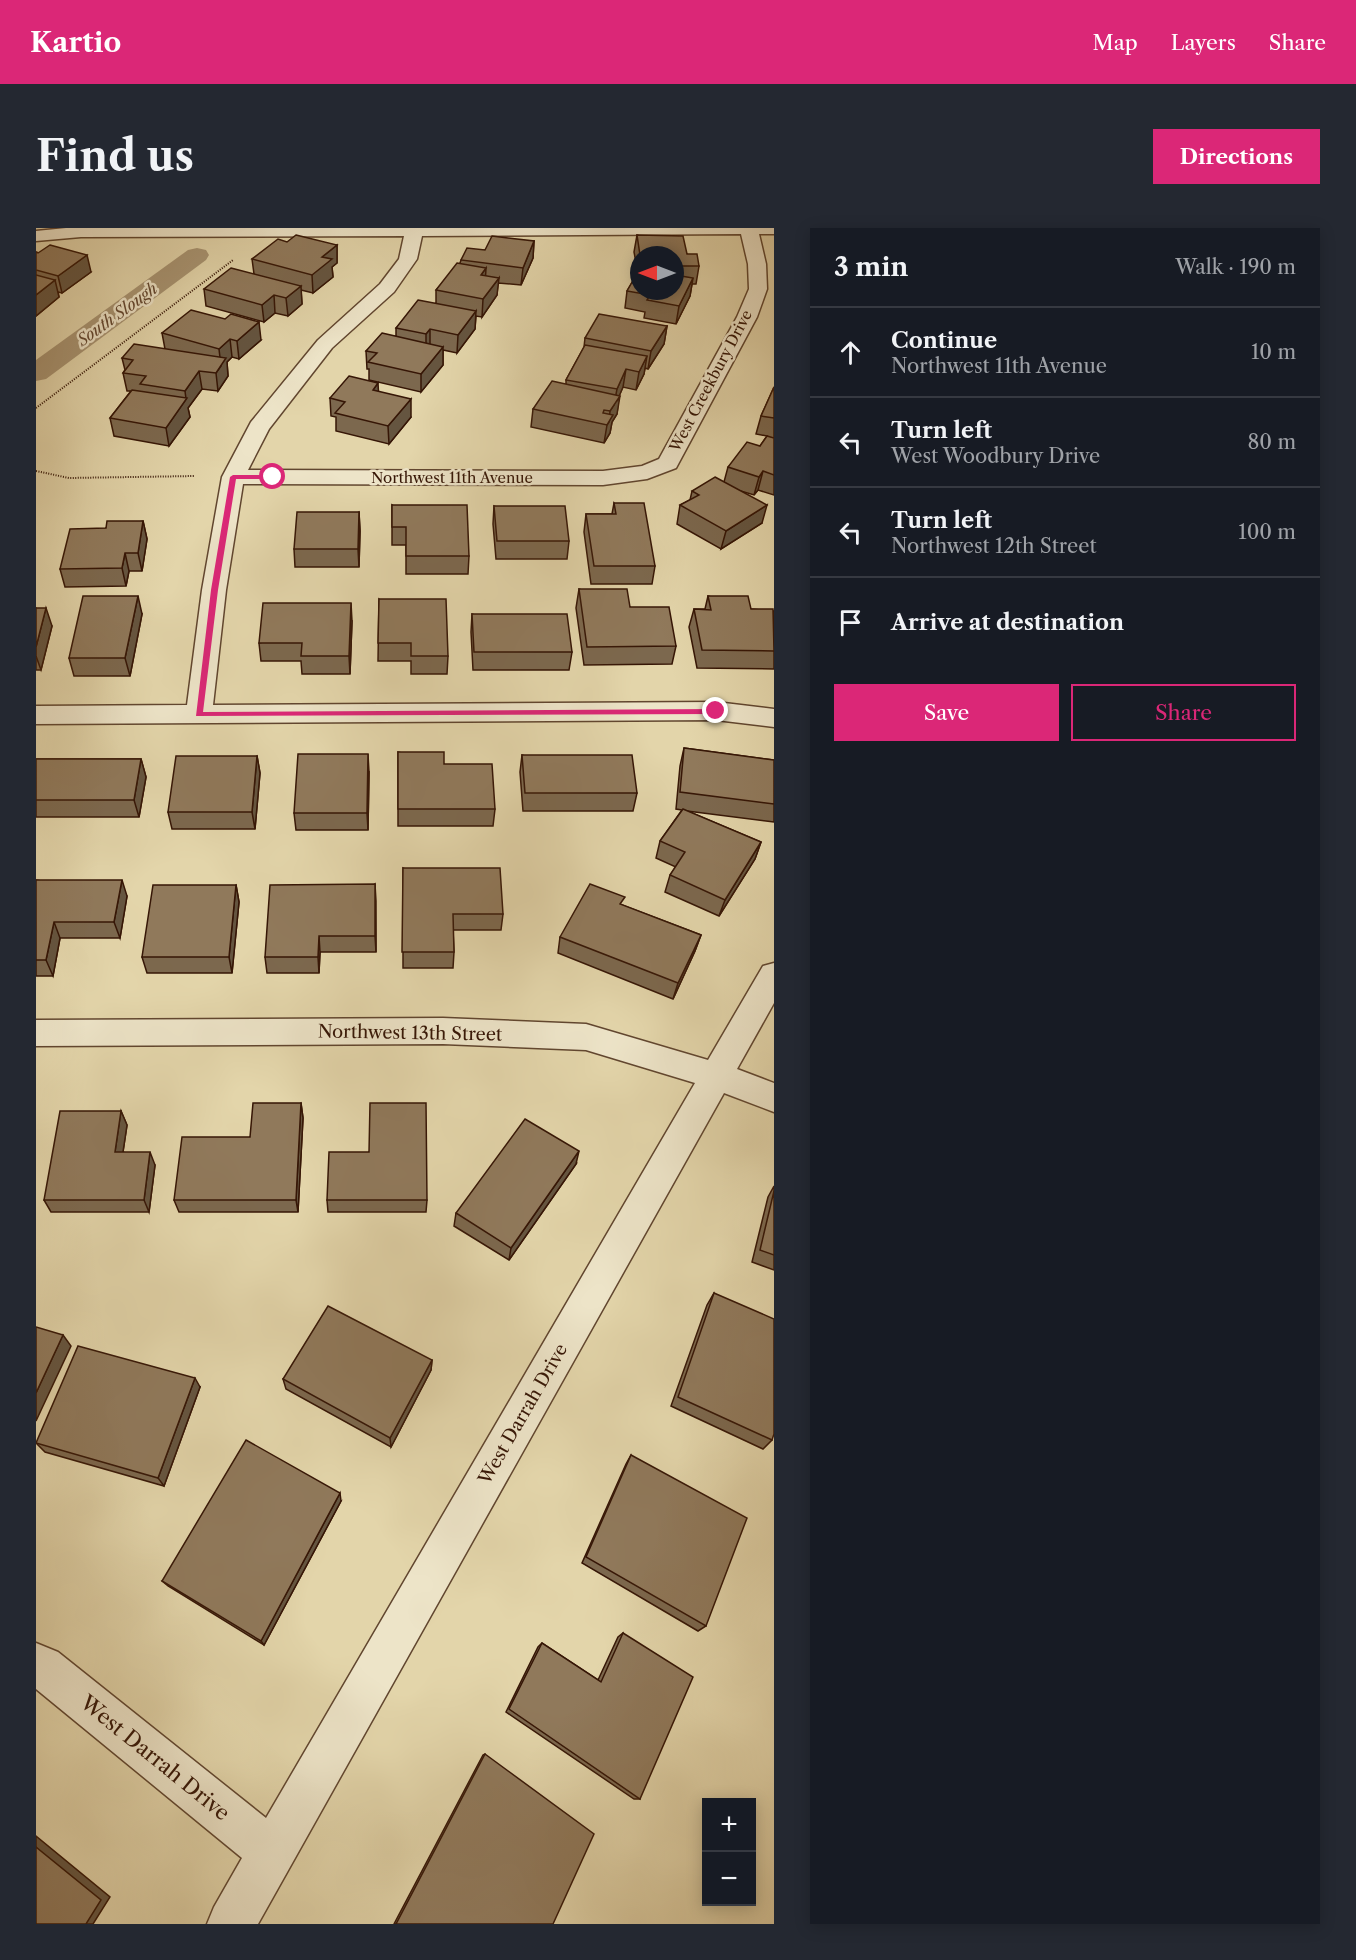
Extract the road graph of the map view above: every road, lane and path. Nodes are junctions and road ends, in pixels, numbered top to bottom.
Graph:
1 (774, 229) edge
2 (748, 230) junction
3 (414, 231) junction
4 (36, 236) edge
5 (240, 253) dead end
6 (36, 408) edge
7 (668, 463) joint
8 (36, 471) edge
9 (195, 476) dead end
10 (233, 477) junction
11 (199, 714) junction
12 (36, 715) edge
13 (774, 718) edge
14 (774, 975) edge
15 (36, 1033) edge
16 (717, 1076) junction
17 (774, 1098) edge
18 (36, 1665) edge
19 (273, 1853) junction
20 (231, 1924) edge

1 - 2 street
2 - 3 street
2 - 7 street, West Creekbury Drive
3 - 4 street
3 - 10 street
5 - 6 path
7 - 10 street, Northwest 11th Avenue
8 - 9 path
10 - 11 street
11 - 12 street
11 - 13 street
14 - 16 street, West Darrah Drive
15 - 16 street, Northwest 13th Street
16 - 17 street, Northwest 13th Street
16 - 19 street, West Darrah Drive
18 - 19 street, West Darrah Drive
19 - 20 street, West Darrah Drive

